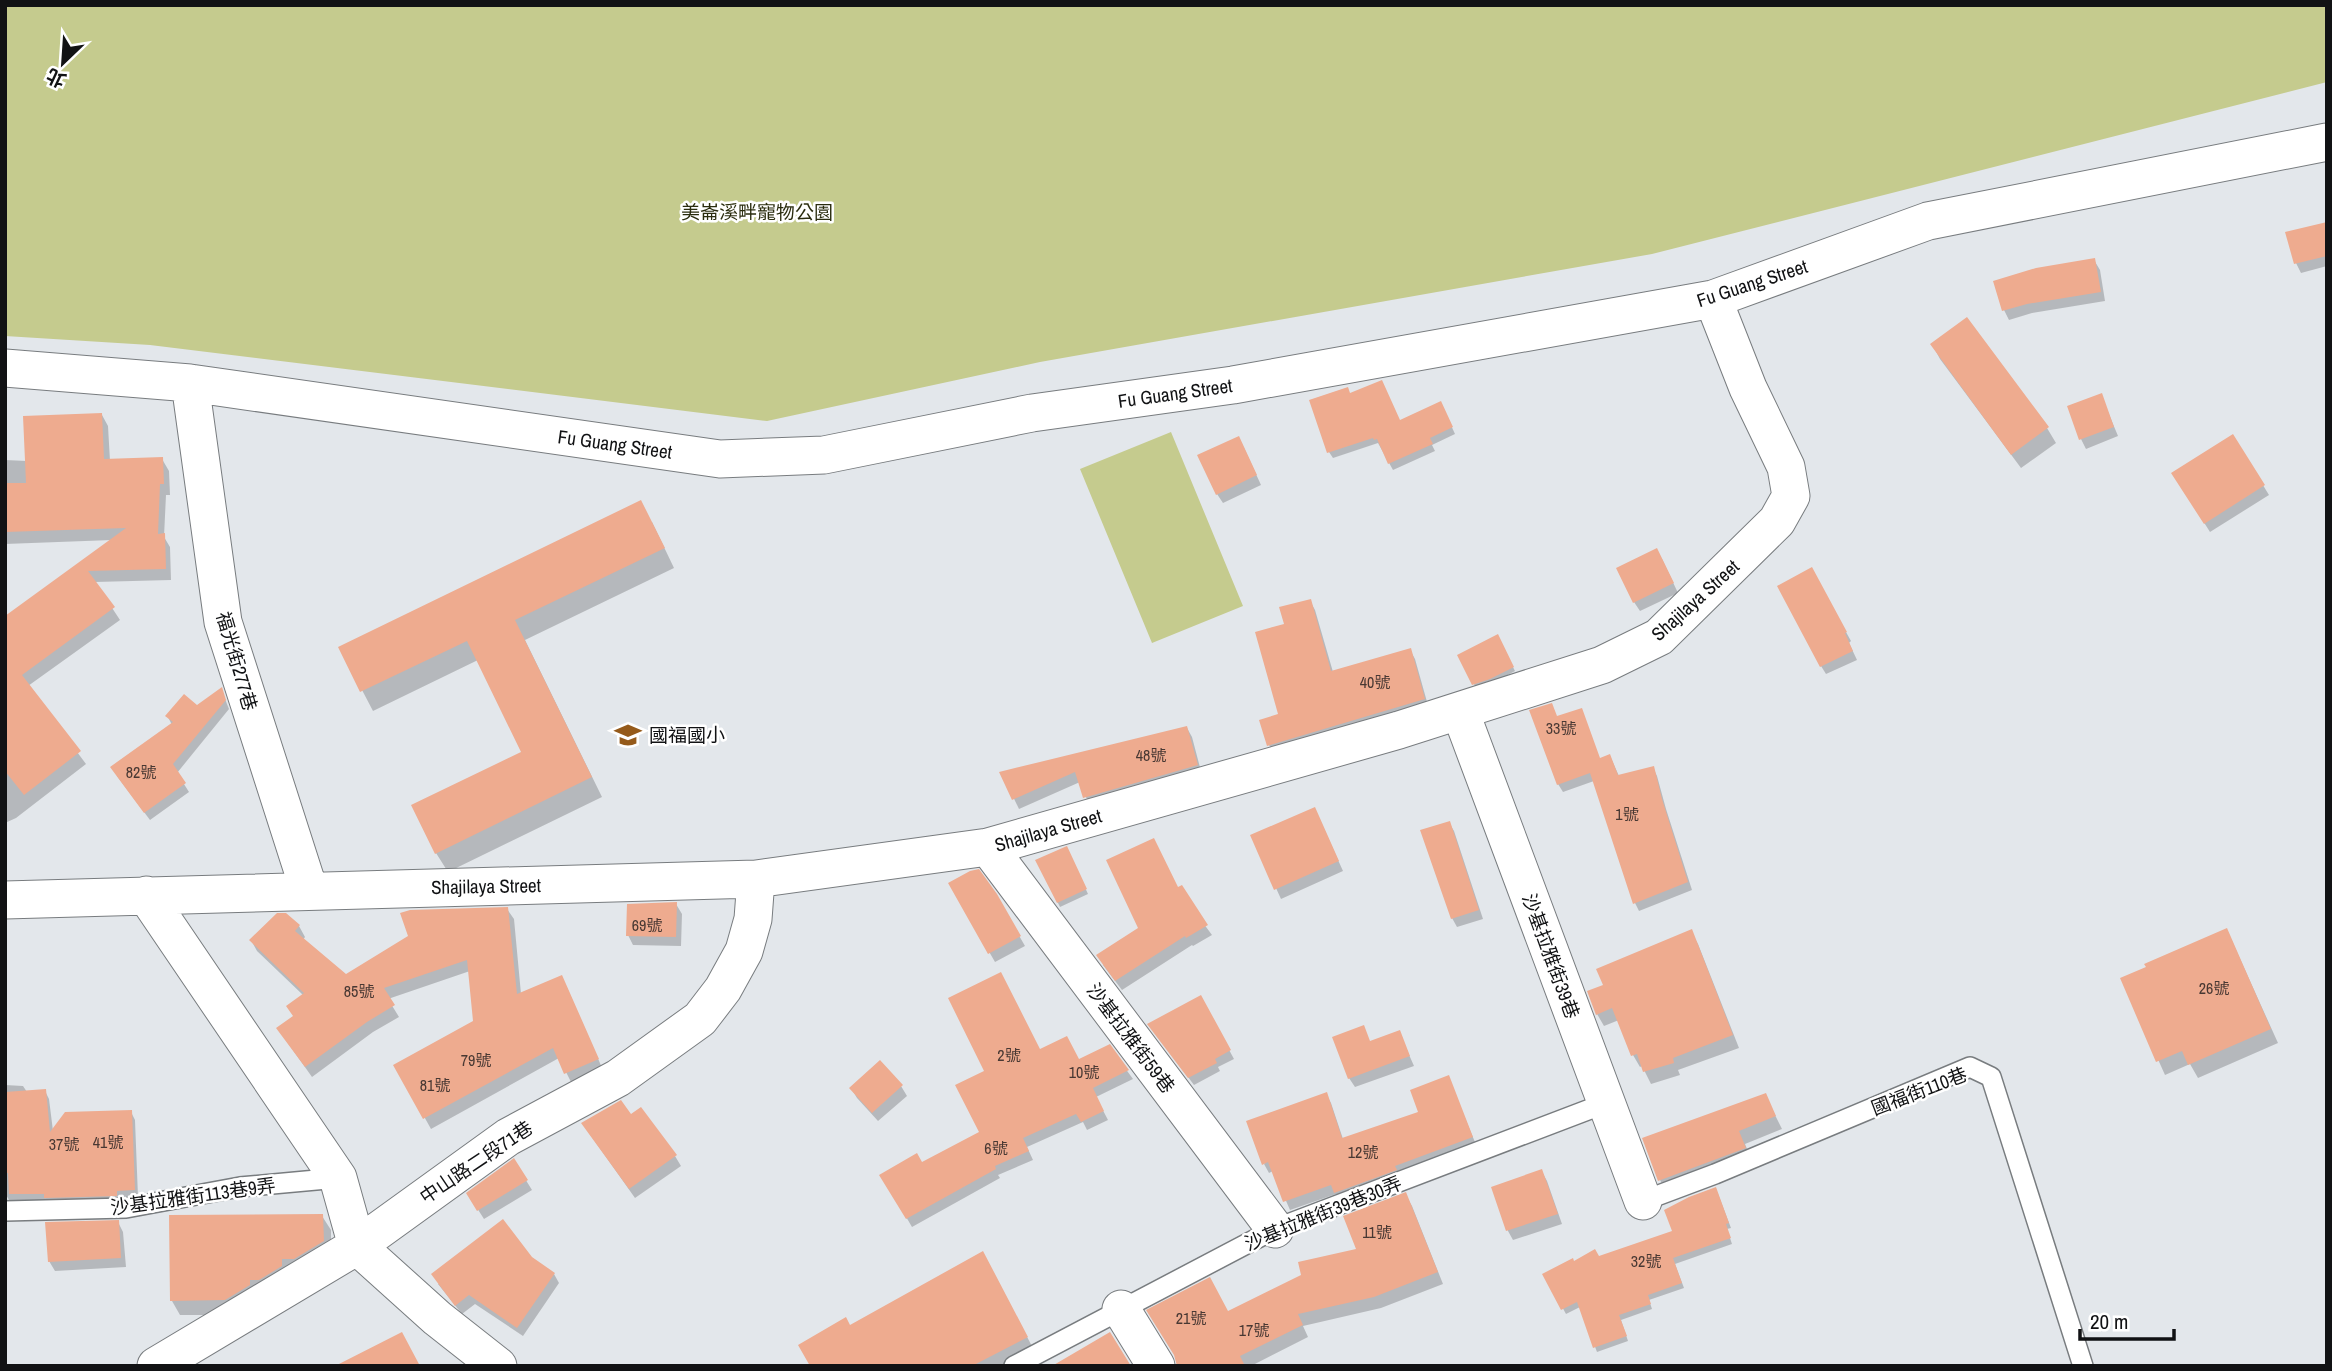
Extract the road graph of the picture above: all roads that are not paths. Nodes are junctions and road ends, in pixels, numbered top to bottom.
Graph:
1 (2327, 142) edge
2 (1713, 299) junction
3 (5, 368) edge
4 (190, 383) junction
5 (1460, 711) junction
6 (988, 847) junction
7 (757, 879) junction
8 (309, 890) junction
9 (146, 895) junction
10 (5, 900) edge
11 (1606, 1103) junction
12 (338, 1178) junction
13 (1643, 1201) joint
14 (5, 1211) edge
15 (1275, 1229) junction
16 (356, 1245) junction
17 (1121, 1309) junction
18 (156, 1366) edge
19 (498, 1366) edge
20 (1014, 1366) edge
21 (1156, 1366) edge
22 (2083, 1366) edge

1 - 2 street, Fu Guang Street
2 - 4 street, Fu Guang Street
2 - 5 street, Shajilaya Street
3 - 4 street, Fu Guang Street
4 - 8 street, 福光街277巷
5 - 6 street, Shajilaya Street
5 - 11 street, 沙基拉雅街39巷
6 - 7 street, Shajilaya Street
6 - 15 street, 沙基拉雅街59巷
7 - 8 street, Shajilaya Street
7 - 16 street, 中山路二段71巷
8 - 9 street, Shajilaya Street
9 - 10 street, Shajilaya Street
9 - 12 street
11 - 13 street, 沙基拉雅街39巷
11 - 15 lane, 沙基拉雅街39巷30弄
12 - 14 lane, 沙基拉雅街113巷9弄
12 - 16 street
13 - 22 lane, 國福街110巷
15 - 17 lane, 沙基拉雅街39巷30弄
16 - 18 street, 中山路二段71巷
16 - 19 street
17 - 20 lane, 沙基拉雅街39巷30弄
17 - 21 street

